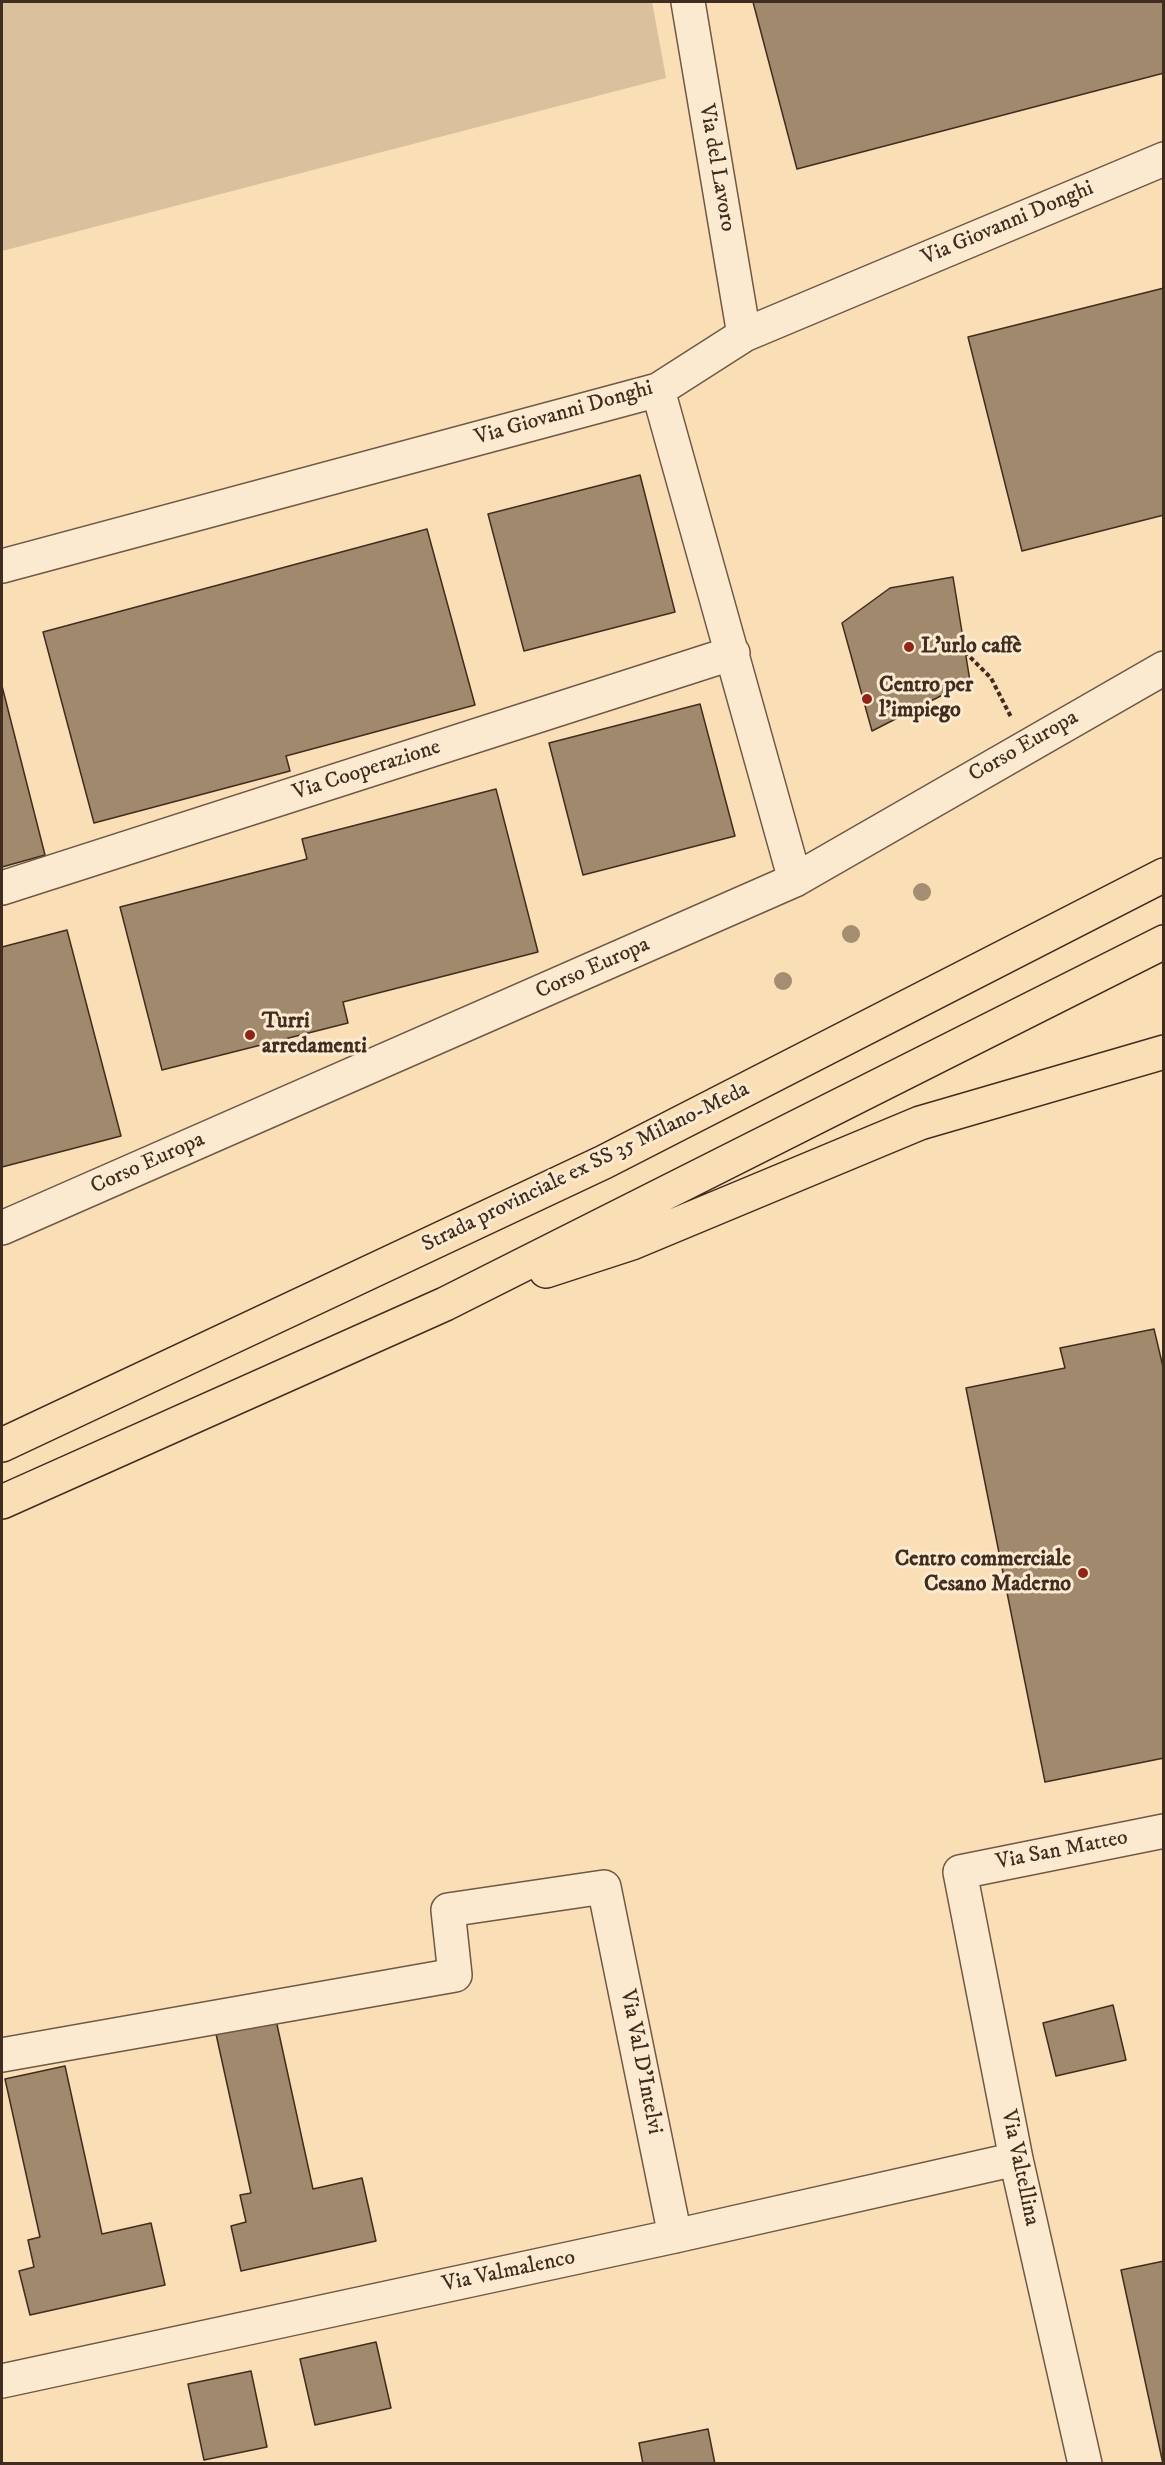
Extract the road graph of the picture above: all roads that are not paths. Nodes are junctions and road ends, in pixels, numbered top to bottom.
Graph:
1 (688, 2) edge
2 (1164, 159) edge
3 (744, 334) junction
4 (658, 390) junction
5 (2, 566) edge
6 (733, 653) junction
7 (1164, 668) edge
8 (1164, 875) edge
9 (795, 880) junction
10 (2, 888) edge
11 (1164, 942) edge
12 (1164, 1052) edge
13 (2, 1228) edge
14 (445, 1304) junction
15 (2, 1445) edge
16 (2, 1502) edge
17 (1164, 1831) edge
18 (960, 1872) joint
19 (2, 2055) edge
20 (1016, 2159) junction
21 (675, 2236) junction
22 (2, 2381) edge
23 (1085, 2463) edge

1 - 3 street, Via del Lavoro
2 - 3 street, Via Giovanni Donghi
3 - 4 street, Via Giovanni Donghi
4 - 5 street, Via Giovanni Donghi
4 - 6 street
6 - 9 street
6 - 10 street, Via Cooperazione
7 - 9 street, Corso Europa
8 - 15 highway, Strada provinciale ex SS 35 Milano-Meda
9 - 13 street, Corso Europa
11 - 14 highway
12 - 14 highway
14 - 16 highway
17 - 18 street, Via San Matteo
18 - 20 street, Via Valtellina
19 - 21 street, Via Val D'Intelvi
20 - 21 street, Via Valmalenco
20 - 23 street, Via Valtellina
21 - 22 street, Via Valmalenco

